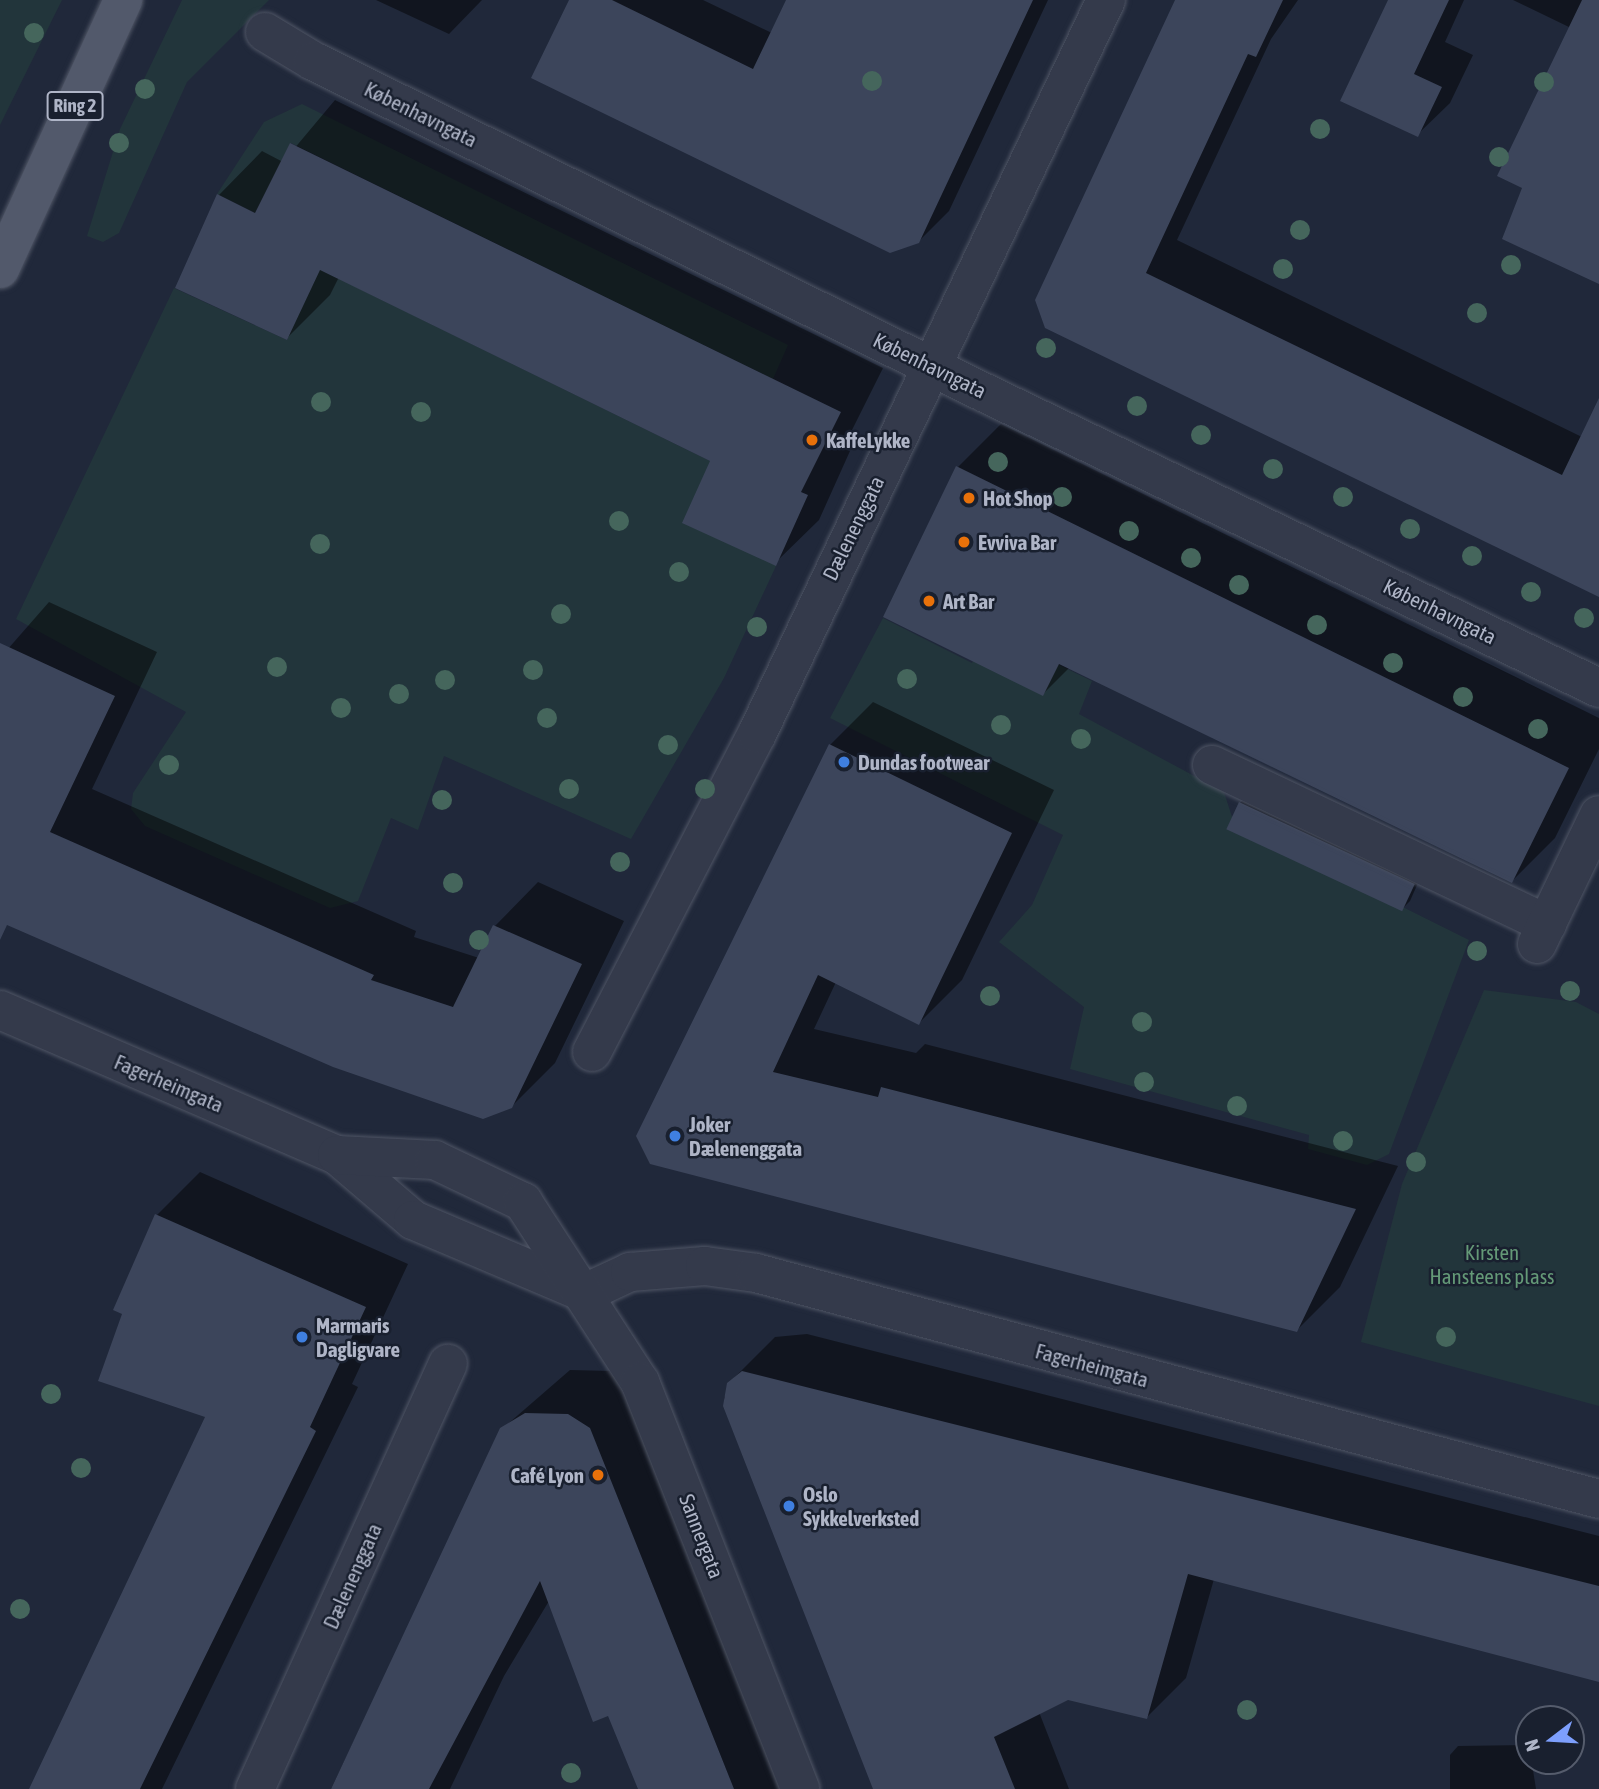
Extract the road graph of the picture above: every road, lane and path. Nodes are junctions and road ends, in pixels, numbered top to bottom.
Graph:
1 (123, 0) edge
2 (1106, 0) edge
3 (265, 32) dead end
4 (14, 217) edge
5 (0, 269) edge
6 (932, 365) junction
7 (1599, 688) edge
8 (1212, 765) dead end
9 (1599, 815) edge
10 (0, 1010) edge
11 (592, 1052) dead end
12 (337, 1155) junction
13 (585, 1293) junction
14 (448, 1364) dead end
15 (1599, 1499) edge
16 (255, 1789) edge
17 (800, 1789) edge

1 - 4 main road, Ring 2
2 - 6 street, Dælenenggata
3 - 6 street, Københavngata
4 - 5 main road, Ring 2
6 - 7 street, Københavngata
6 - 11 street, Dælenenggata
8 - 9 street
10 - 12 street, Fagerheimgata
12 - 13 street, Fagerheimgata
12 - 13 street, Fagerheimgata
13 - 15 street, Fagerheimgata
13 - 17 street, Sannergata
14 - 16 street, Dælenenggata

